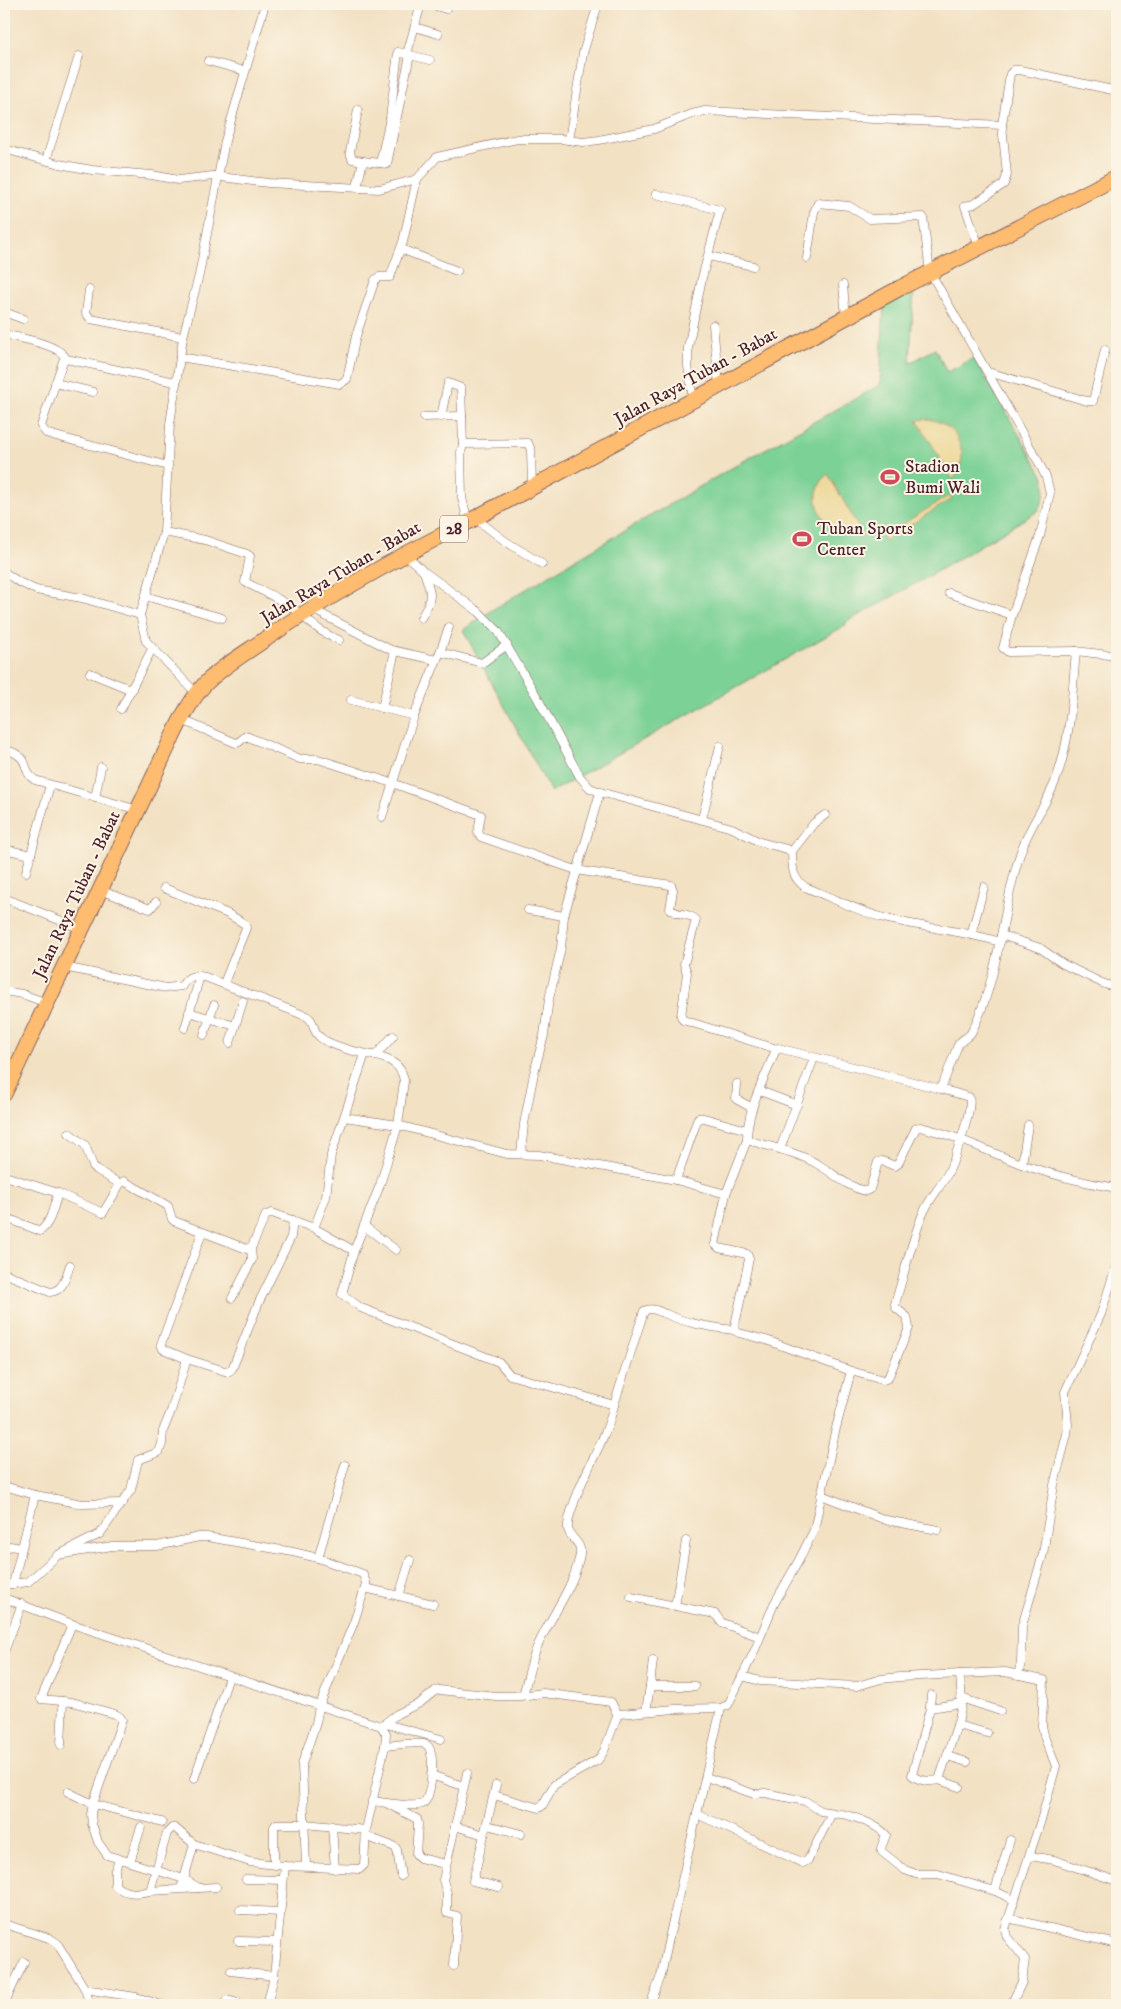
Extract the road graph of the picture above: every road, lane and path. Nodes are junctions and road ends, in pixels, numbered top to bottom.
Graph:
1 (265, 4) edge
2 (421, 4) edge
3 (429, 4) edge
4 (598, 4) edge
5 (446, 9) dead end
6 (415, 27) junction
7 (438, 34) dead end
8 (409, 54) junction
9 (79, 56) dead end
10 (430, 60) dead end
11 (208, 61) dead end
12 (245, 71) junction
13 (1117, 91) edge
14 (358, 110) dead end
15 (393, 118) junction
16 (1002, 125) junction
17 (569, 140) junction
18 (4, 148) edge
19 (46, 160) junction
20 (363, 161) junction
21 (217, 177) junction
22 (1117, 177) edge
23 (418, 179) junction
24 (357, 187) junction
25 (656, 194) dead end
26 (979, 247) junction
27 (401, 249) junction
28 (709, 256) junction
29 (807, 258) dead end
30 (753, 266) dead end
31 (457, 271) dead end
32 (930, 272) junction
33 (842, 285) dead end
34 (89, 290) dead end
35 (4, 312) edge
36 (846, 317) junction
37 (23, 319) dead end
38 (713, 325) dead end
39 (4, 334) edge
40 (183, 337) junction
41 (1105, 350) dead end
42 (180, 357) junction
43 (66, 358) junction
44 (988, 372) junction
45 (175, 382) junction
46 (55, 383) junction
47 (720, 385) junction
48 (93, 392) dead end
49 (693, 399) junction
50 (462, 416) junction
51 (424, 417) dead end
52 (440, 417) junction
53 (463, 445) junction
54 (168, 466) junction
55 (532, 486) junction
56 (472, 520) junction
57 (164, 532) junction
58 (405, 554) junction
59 (542, 564) dead end
60 (4, 572) edge
61 (424, 572) junction
62 (949, 592) dead end
63 (145, 596) junction
64 (306, 611) junction
65 (140, 615) junction
66 (1012, 615) junction
67 (222, 618) dead end
68 (421, 618) dead end
69 (449, 628) dead end
70 (340, 640) dead end
71 (508, 645) junction
72 (152, 649) junction
73 (395, 651) junction
74 (1076, 651) junction
75 (440, 652) junction
76 (1117, 656) edge
77 (436, 660) junction
78 (90, 673) dead end
79 (132, 690) junction
80 (198, 694) junction
81 (351, 700) dead end
82 (382, 708) junction
83 (121, 709) dead end
84 (414, 716) junction
85 (182, 720) junction
86 (720, 746) dead end
87 (4, 749) edge
88 (102, 767) dead end
89 (392, 783) junction
90 (50, 785) junction
91 (600, 792) junction
92 (95, 798) junction
93 (138, 810) junction
94 (825, 815) dead end
95 (382, 817) dead end
96 (702, 819) junction
97 (4, 849) edge
98 (792, 851) junction
99 (31, 855) junction
100 (576, 870) junction
101 (26, 872) dead end
102 (984, 887) dead end
103 (164, 888) dead end
104 (100, 890) junction
105 (4, 898) edge
106 (156, 902) dead end
107 (528, 910) dead end
108 (564, 916) junction
109 (82, 929) junction
110 (971, 935) junction
111 (1001, 938) junction
112 (64, 967) junction
113 (200, 976) junction
114 (224, 983) junction
115 (182, 986) junction
116 (1117, 988) edge
117 (196, 990) junction
118 (4, 991) edge
119 (243, 1001) dead end
120 (47, 1003) junction
121 (214, 1005) dead end
122 (189, 1012) junction
123 (210, 1018) junction
124 (235, 1026) junction
125 (185, 1028) dead end
126 (204, 1035) dead end
127 (393, 1036) dead end
128 (230, 1043) dead end
129 (777, 1048) junction
130 (365, 1054) junction
131 (374, 1056) junction
132 (814, 1058) junction
133 (737, 1084) dead end
134 (941, 1089) junction
135 (760, 1091) junction
136 (4, 1094) edge
137 (798, 1105) junction
138 (752, 1108) junction
139 (344, 1116) junction
140 (398, 1125) junction
141 (1028, 1125) dead end
142 (747, 1130) junction
143 (69, 1133) dead end
144 (747, 1140) junction
145 (961, 1140) junction
146 (780, 1149) junction
147 (521, 1154) junction
148 (1022, 1164) junction
149 (4, 1178) edge
150 (676, 1180) junction
151 (120, 1184) junction
152 (1117, 1188) edge
153 (58, 1193) junction
154 (726, 1194) junction
155 (4, 1217) edge
156 (293, 1220) junction
157 (364, 1226) junction
158 (314, 1228) junction
159 (202, 1232) junction
160 (251, 1248) junction
161 (396, 1250) dead end
162 (354, 1251) junction
163 (1117, 1263) edge
164 (70, 1265) dead end
165 (4, 1273) edge
166 (232, 1298) dead end
167 (734, 1330) junction
168 (187, 1360) junction
169 (851, 1371) junction
170 (614, 1405) junction
171 (345, 1465) dead end
172 (4, 1486) edge
173 (34, 1495) junction
174 (821, 1495) junction
175 (123, 1503) junction
176 (938, 1530) dead end
177 (686, 1541) dead end
178 (21, 1548) junction
179 (4, 1550) edge
180 (58, 1555) junction
181 (318, 1558) junction
182 (410, 1560) dead end
183 (12, 1584) junction
184 (4, 1585) edge
185 (365, 1588) junction
186 (399, 1596) junction
187 (631, 1597) dead end
188 (4, 1598) edge
189 (22, 1604) junction
190 (433, 1604) dead end
191 (675, 1606) junction
192 (72, 1624) junction
193 (760, 1637) junction
194 (4, 1652) edge
195 (653, 1660) dead end
196 (960, 1674) junction
197 (1018, 1675) junction
198 (742, 1676) junction
199 (229, 1677) junction
200 (650, 1686) junction
201 (695, 1686) dead end
202 (523, 1695) junction
203 (931, 1695) dead end
204 (962, 1700) junction
205 (63, 1701) junction
206 (319, 1707) junction
207 (721, 1708) junction
208 (930, 1708) junction
209 (646, 1711) junction
210 (1000, 1711) dead end
211 (618, 1714) junction
212 (957, 1724) junction
213 (383, 1725) junction
214 (987, 1733) dead end
215 (442, 1740) dead end
216 (61, 1745) dead end
217 (385, 1746) junction
218 (947, 1756) junction
219 (967, 1762) dead end
220 (467, 1772) dead end
221 (431, 1775) junction
222 (706, 1777) junction
223 (194, 1779) dead end
224 (939, 1780) junction
225 (496, 1785) dead end
226 (463, 1786) junction
227 (959, 1787) dead end
228 (68, 1792) dead end
229 (494, 1795) junction
230 (372, 1801) junction
231 (386, 1803) junction
232 (92, 1804) junction
233 (834, 1813) junction
234 (697, 1814) junction
235 (162, 1822) dead end
236 (305, 1824) junction
237 (486, 1825) junction
238 (332, 1826) junction
239 (454, 1826) junction
240 (141, 1827) dead end
241 (365, 1833) junction
242 (521, 1834) dead end
243 (484, 1835) junction
244 (1010, 1840) dead end
245 (194, 1844) junction
246 (1030, 1856) junction
247 (119, 1859) junction
248 (130, 1862) junction
249 (274, 1864) junction
250 (445, 1864) junction
251 (285, 1866) junction
252 (306, 1866) junction
253 (155, 1869) junction
254 (335, 1869) junction
255 (401, 1876) dead end
256 (184, 1878) junction
257 (246, 1879) dead end
258 (283, 1880) junction
259 (1117, 1881) edge
260 (499, 1886) dead end
261 (216, 1887) dead end
262 (181, 1888) junction
263 (199, 1888) junction
264 (150, 1891) junction
265 (995, 1892) junction
266 (1014, 1900) junction
267 (240, 1910) dead end
268 (280, 1912) junction
269 (1008, 1918) junction
270 (4, 1924) edge
271 (238, 1940) dead end
272 (277, 1942) junction
273 (1117, 1944) edge
274 (24, 1962) dead end
275 (454, 1966) dead end
276 (231, 1971) dead end
277 (274, 1976) junction
278 (85, 1989) junction
279 (227, 2000) dead end
280 (4, 2004) edge
281 (90, 2005) edge
282 (162, 2005) edge
283 (246, 2005) edge
284 (267, 2005) edge
285 (650, 2005) edge
286 (1011, 2005) edge

1 - 12 street
2 - 6 street
3 - 5 street
4 - 17 street
6 - 7 street
6 - 8 street
8 - 10 street
8 - 15 street
8 - 15 street
9 - 19 street
11 - 12 street
12 - 21 street
13 - 16 street
14 - 20 street
15 - 20 street
16 - 17 street
16 - 26 street
17 - 23 street
18 - 19 street
19 - 21 street
20 - 24 street
21 - 24 street
21 - 40 street
22 - 26 highway, Jalan Raya Tuban - Babat / 28
23 - 24 street
23 - 27 street
25 - 28 street
26 - 32 highway, Jalan Raya Tuban - Babat / 28
27 - 31 street
27 - 42 street
28 - 30 street
28 - 49 street
29 - 32 street
32 - 36 highway, Jalan Raya Tuban - Babat / 28
32 - 44 street
33 - 36 street
34 - 40 street
35 - 37 street
36 - 47 highway, Jalan Raya Tuban - Babat / 28
38 - 47 street
39 - 43 street
40 - 42 street
41 - 44 street
42 - 45 street
43 - 45 street
43 - 46 street
44 - 66 street
45 - 54 street
46 - 48 street
46 - 54 street
47 - 49 highway, Jalan Raya Tuban - Babat / 28
49 - 55 highway, Jalan Raya Tuban - Babat / 28
50 - 52 street
50 - 52 street
50 - 53 street
51 - 52 street
53 - 55 street
53 - 56 street
54 - 57 street
55 - 56 highway, Jalan Raya Tuban - Babat / 28
56 - 58 highway, Jalan Raya Tuban - Babat / 28
56 - 59 street
57 - 63 street
57 - 64 street
58 - 61 street
58 - 64 highway, Jalan Raya Tuban - Babat / 28
60 - 65 street
61 - 68 street
61 - 71 street
62 - 66 street
63 - 65 street
63 - 67 street
64 - 70 street
64 - 73 street
64 - 80 highway, Jalan Raya Tuban - Babat / 28
65 - 72 street
66 - 74 street
69 - 75 street
71 - 75 street
71 - 91 street
72 - 79 street
72 - 80 street
73 - 77 street
73 - 82 street
74 - 76 street
74 - 111 street
75 - 77 street
77 - 84 street
78 - 79 street
79 - 83 street
80 - 85 highway, Jalan Raya Tuban - Babat / 28
81 - 82 street
82 - 84 street
84 - 89 street
85 - 89 street
85 - 93 highway, Jalan Raya Tuban - Babat / 28
86 - 96 street
87 - 90 street
88 - 92 street
89 - 95 street
89 - 100 street
90 - 92 street
90 - 99 street
91 - 96 street
91 - 100 street
92 - 93 street
93 - 104 highway, Jalan Raya Tuban - Babat / 28
94 - 98 street
96 - 98 street
97 - 99 street
98 - 110 street
99 - 101 street
100 - 108 street
100 - 129 street
102 - 110 street
103 - 114 street
104 - 106 street
104 - 109 highway, Jalan Raya Tuban - Babat / 28
105 - 109 street
107 - 108 street
108 - 147 street
109 - 112 highway, Jalan Raya Tuban - Babat / 28
110 - 111 street
111 - 116 street
111 - 134 street
112 - 115 street
112 - 120 highway, Jalan Raya Tuban - Babat / 28
113 - 114 street
113 - 115 street
113 - 117 street
114 - 130 street
115 - 117 street
117 - 122 street
118 - 120 street
119 - 124 street
120 - 136 highway, Jalan Raya Tuban - Babat / 28
121 - 123 street
122 - 123 street
122 - 125 street
123 - 124 street
123 - 126 street
124 - 128 street
127 - 131 street
129 - 132 street
129 - 135 street
130 - 131 street
130 - 139 street
131 - 140 street
132 - 134 street
132 - 137 street
133 - 138 street
134 - 145 street
135 - 137 street
135 - 138 street
137 - 146 street
138 - 142 street
139 - 140 street
139 - 158 street
140 - 147 street
140 - 157 street
141 - 148 street
142 - 144 street
142 - 150 street
143 - 151 street
144 - 146 street
144 - 154 street
145 - 146 street
145 - 148 street
145 - 169 street
147 - 150 street
148 - 152 street
149 - 153 street
150 - 154 street
151 - 153 street
151 - 159 street
153 - 155 street
154 - 167 street
156 - 158 street
156 - 160 street
156 - 168 street
157 - 161 street
157 - 162 street
158 - 162 street
159 - 160 street
159 - 168 street
160 - 166 street
162 - 170 street
163 - 197 street
164 - 165 street
167 - 169 street
167 - 170 street
168 - 175 street
169 - 174 street
170 - 202 street
171 - 181 street
172 - 173 street
173 - 175 street
173 - 178 street
174 - 176 street
174 - 193 street
175 - 180 street
177 - 191 street
178 - 179 street
178 - 183 street
180 - 181 street
180 - 183 street
181 - 185 street
182 - 186 street
183 - 184 street
185 - 186 street
185 - 206 street
186 - 190 street
187 - 191 street
188 - 189 street
189 - 192 street
189 - 194 street
191 - 193 street
192 - 199 street
192 - 205 street
193 - 198 street
195 - 200 street
196 - 197 street
196 - 198 street
196 - 204 street
197 - 246 street
198 - 207 street
199 - 206 street
199 - 223 street
200 - 201 street
200 - 209 street
202 - 211 street
202 - 213 street
203 - 208 street
204 - 208 street
204 - 210 street
204 - 212 street
205 - 216 street
205 - 232 street
206 - 213 street
206 - 236 street
207 - 209 street
207 - 222 street
208 - 224 street
209 - 211 street
211 - 229 street
212 - 214 street
212 - 218 street
213 - 215 street
213 - 217 street
217 - 221 street
217 - 230 street
218 - 219 street
218 - 224 street
220 - 226 street
221 - 226 street
221 - 231 street
222 - 233 street
222 - 234 street
224 - 227 street
225 - 229 street
226 - 239 street
228 - 232 street
229 - 237 street
230 - 231 street
230 - 241 street
231 - 250 street
232 - 235 street
232 - 247 street
233 - 234 street
233 - 265 street
234 - 285 street
236 - 238 street
236 - 249 street
236 - 252 street
237 - 242 street
237 - 243 street
238 - 241 street
238 - 254 street
239 - 243 street
239 - 250 street
240 - 248 street
241 - 254 street
241 - 255 street
243 - 260 street
244 - 265 street
245 - 249 street
245 - 253 street
245 - 256 street
246 - 259 street
246 - 266 street
247 - 248 street
247 - 264 street
248 - 253 street
249 - 251 street
250 - 275 street
251 - 252 street
251 - 258 street
252 - 254 street
253 - 256 street
253 - 264 street
256 - 262 street
256 - 263 street
257 - 258 street
258 - 268 street
261 - 263 street
262 - 263 street
262 - 264 street
265 - 266 street
266 - 269 street
267 - 268 street
268 - 272 street
269 - 273 street
269 - 286 street
270 - 278 street
271 - 272 street
272 - 277 street
274 - 280 street
276 - 277 street
277 - 284 street
278 - 281 street
278 - 282 street
279 - 283 street

